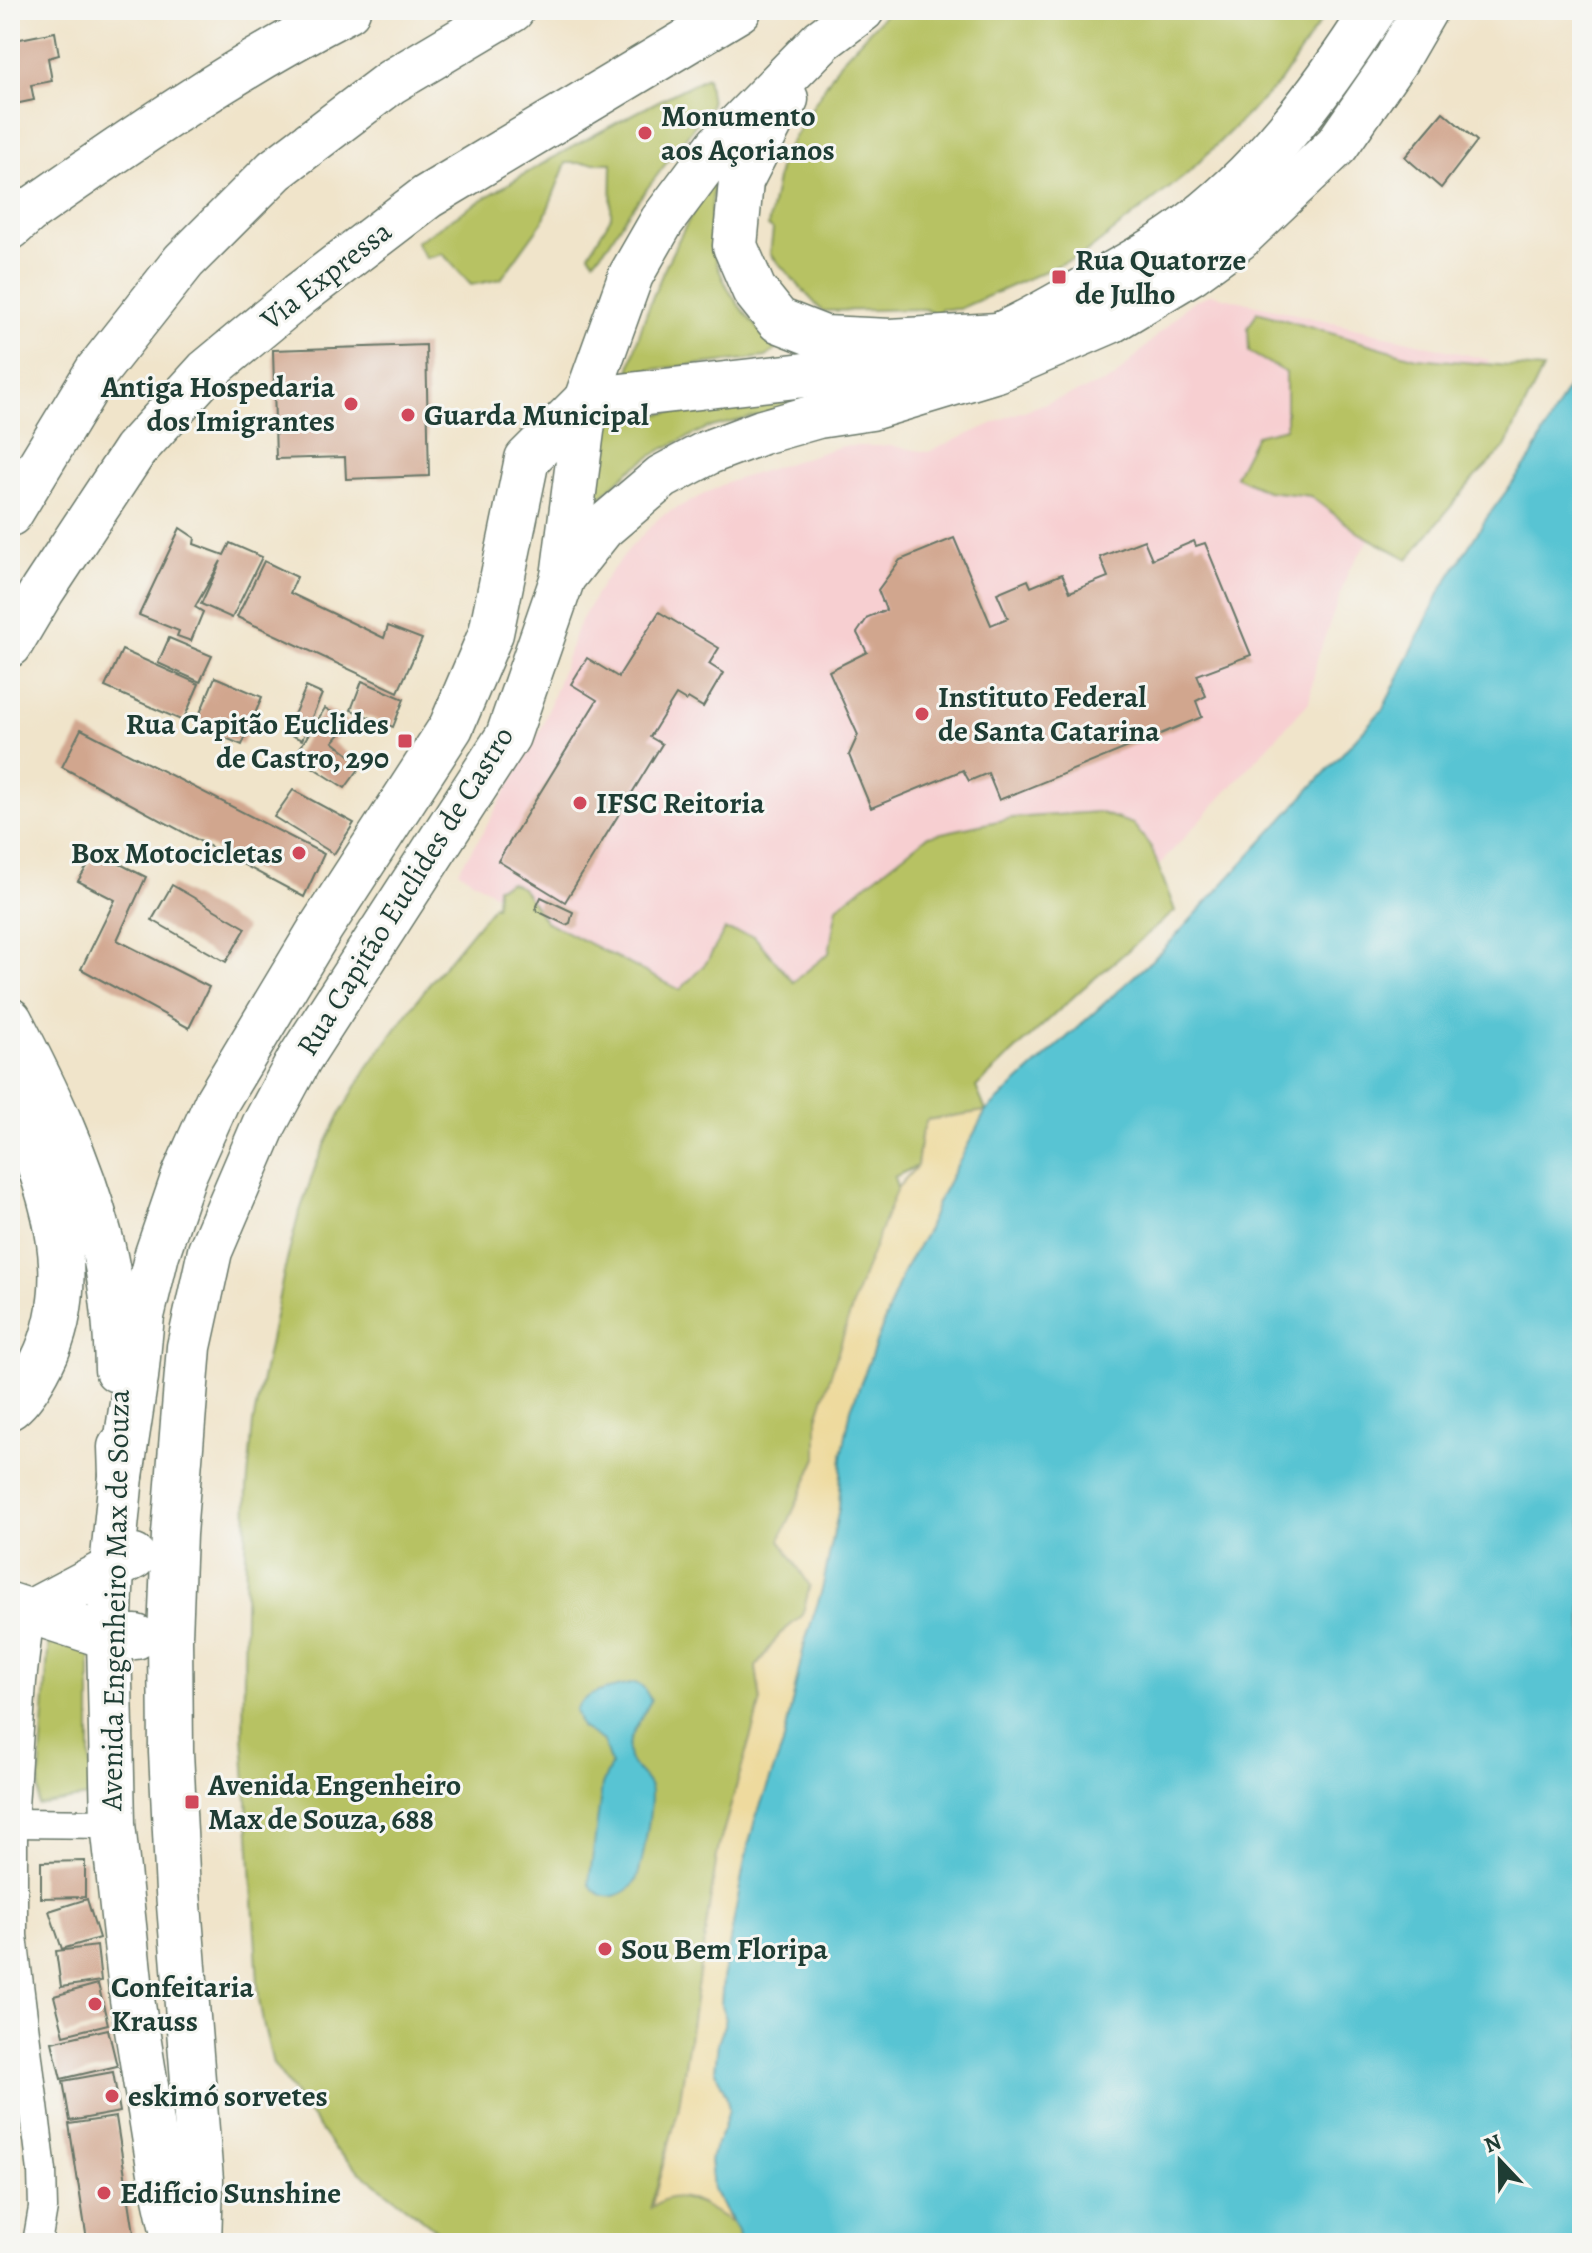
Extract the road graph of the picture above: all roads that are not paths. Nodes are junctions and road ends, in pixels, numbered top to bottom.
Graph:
1 (348, 10) edge
2 (512, 10) edge
3 (739, 10) edge
4 (864, 10) edge
5 (1374, 10) edge
6 (1425, 10) edge
7 (1302, 113) junction
8 (1337, 145) junction
9 (10, 228) edge
10 (998, 335) junction
11 (586, 400) junction
12 (10, 514) edge
13 (563, 577) junction
14 (10, 645) edge
15 (10, 1020) edge
16 (10, 1090) edge
17 (10, 1407) edge
18 (121, 1476) junction
19 (174, 1534) junction
20 (112, 1568) junction
21 (20, 1608) edge
22 (170, 1636) junction
23 (109, 1637) junction
24 (13, 1823) junction
25 (113, 1824) junction
26 (12, 1935) edge
27 (37, 2243) edge
28 (175, 2243) edge
29 (199, 2243) edge

1 - 9 main road
2 - 12 main road
3 - 14 main road, Via Expressa
4 - 10 main road
4 - 11 main road
5 - 7 main road
6 - 8 main road, Rua Capitão Euclides de Castro
7 - 8 main road
7 - 10 main road
8 - 13 main road, Rua Capitão Euclides de Castro
10 - 11 main road
11 - 13 main road
11 - 18 main road, Rua Capitão Euclides de Castro
13 - 19 main road, Rua Capitão Euclides de Castro
15 - 18 main road, Avenida Engenheiro Max de Souza
16 - 17 main road
18 - 20 main road, Avenida Engenheiro Max de Souza
19 - 20 main road
19 - 22 main road, Rua Capitão Euclides de Castro
20 - 21 main road
20 - 23 main road, Avenida Engenheiro Max de Souza
21 - 23 main road
21 - 24 street
22 - 23 main road
22 - 29 main road, Avenida Engenheiro Max de Souza
23 - 25 main road, Avenida Engenheiro Max de Souza
24 - 25 street
24 - 26 street
25 - 28 main road, Avenida Engenheiro Max de Souza
26 - 27 street

